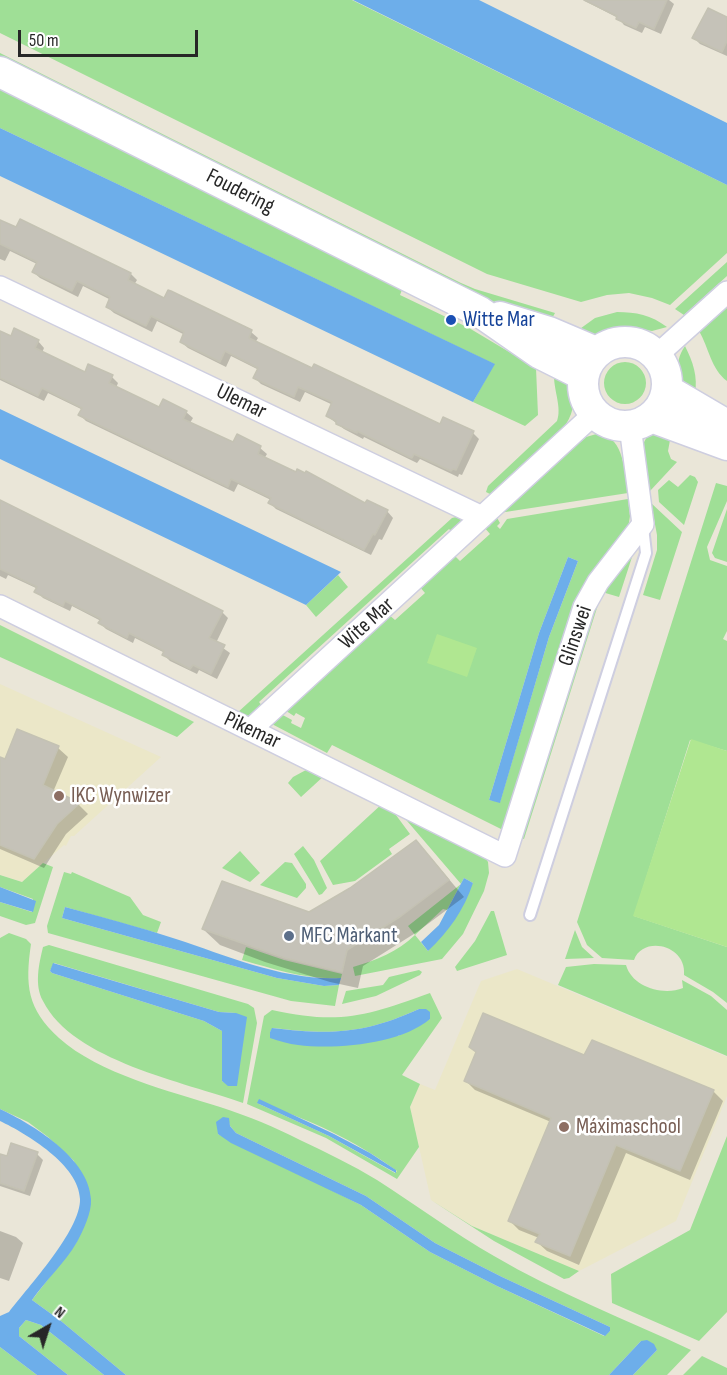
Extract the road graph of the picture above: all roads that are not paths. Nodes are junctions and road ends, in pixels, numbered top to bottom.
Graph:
1 (0, 72) edge
2 (0, 287) edge
3 (727, 292) edge
4 (656, 356) junction
5 (590, 364) junction
6 (667, 390) junction
7 (594, 414) junction
8 (641, 422) junction
9 (727, 425) edge
10 (727, 445) edge
11 (482, 517) junction
12 (643, 524) junction
13 (0, 606) edge
14 (250, 730) junction
15 (505, 856) joint
16 (530, 915) dead end

1 - 5 street, Foudering
2 - 11 street, Ulemar
3 - 4 street
4 - 5 street
4 - 6 street
5 - 7 street
6 - 8 street
6 - 9 street
7 - 8 street
7 - 11 street, Wite Mar
8 - 10 street
8 - 12 street
11 - 14 street, Wite Mar
12 - 15 street, Glinswei
12 - 16 lane
13 - 14 street, Pikemar
14 - 15 street, Pikemar

